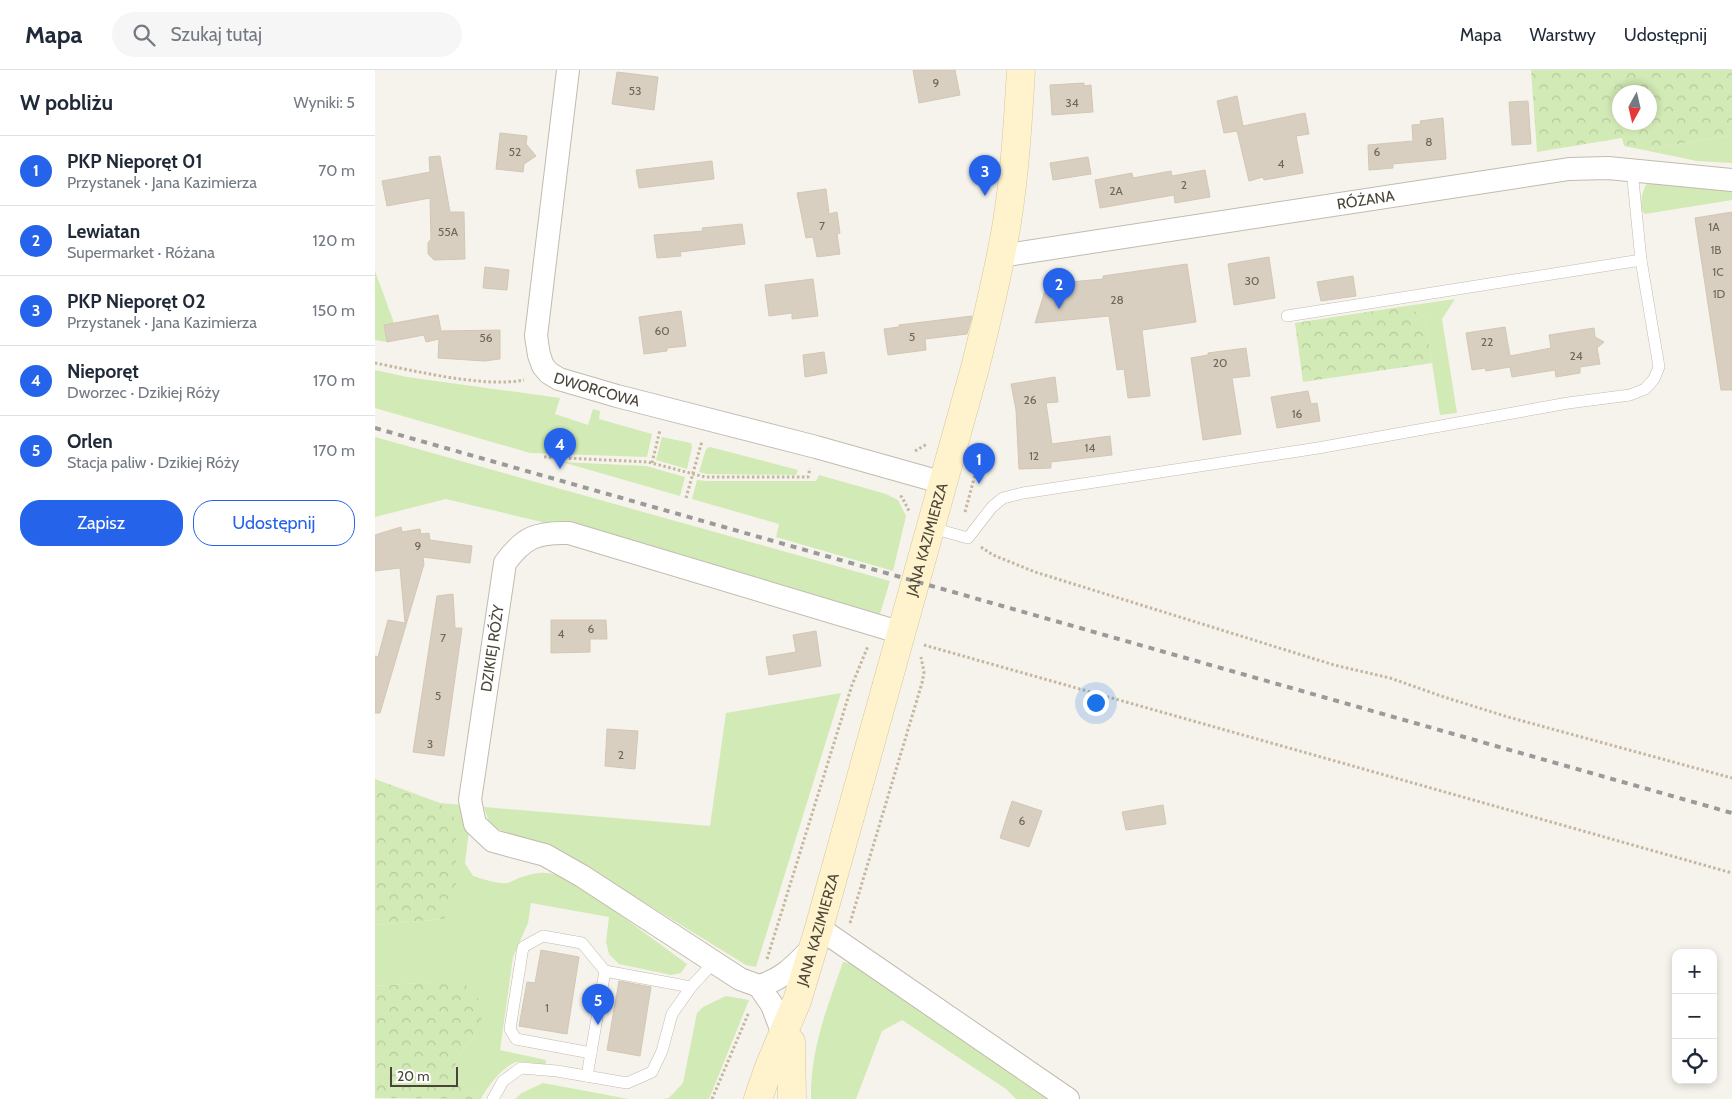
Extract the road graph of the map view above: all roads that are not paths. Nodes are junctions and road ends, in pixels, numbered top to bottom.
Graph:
1 (568, 70) edge
2 (1021, 70) edge
3 (1027, 70) edge
4 (1632, 170) junction
5 (1732, 180) edge
6 (1000, 256) junction
7 (1641, 260) junction
8 (1287, 316) dead end
9 (944, 483) junction
10 (932, 528) junction
11 (902, 633) junction
12 (817, 937) junction
13 (714, 962) junction
14 (605, 971) junction
15 (691, 986) junction
16 (759, 986) junction
17 (787, 1038) junction
18 (591, 1054) junction
19 (587, 1076) junction
20 (493, 1099) edge
21 (758, 1099) edge
22 (777, 1099) edge
23 (792, 1099) edge
24 (1068, 1099) edge

1 - 9 street, DWORCOWA
2 - 3 street
2 - 6 main road, JANA KAZIMIERZA
4 - 5 street, RÓŻANA
4 - 6 street, RÓŻANA
4 - 7 lane
6 - 9 main road, JANA KAZIMIERZA
7 - 8 lane
7 - 10 lane
9 - 10 main road, JANA KAZIMIERZA
10 - 11 main road, JANA KAZIMIERZA
11 - 12 main road, JANA KAZIMIERZA
11 - 13 street, DZIKIEJ RÓŻY
12 - 16 street
12 - 17 main road, JANA KAZIMIERZA
12 - 24 street
13 - 15 lane
13 - 16 street, DZIKIEJ RÓŻY
14 - 15 lane
14 - 18 lane
14 - 18 lane
15 - 19 lane
16 - 17 street
17 - 21 main road, JANA KAZIMIERZA
17 - 22 main road, JANA KAZIMIERZA
17 - 23 main road
18 - 19 lane
19 - 20 lane

